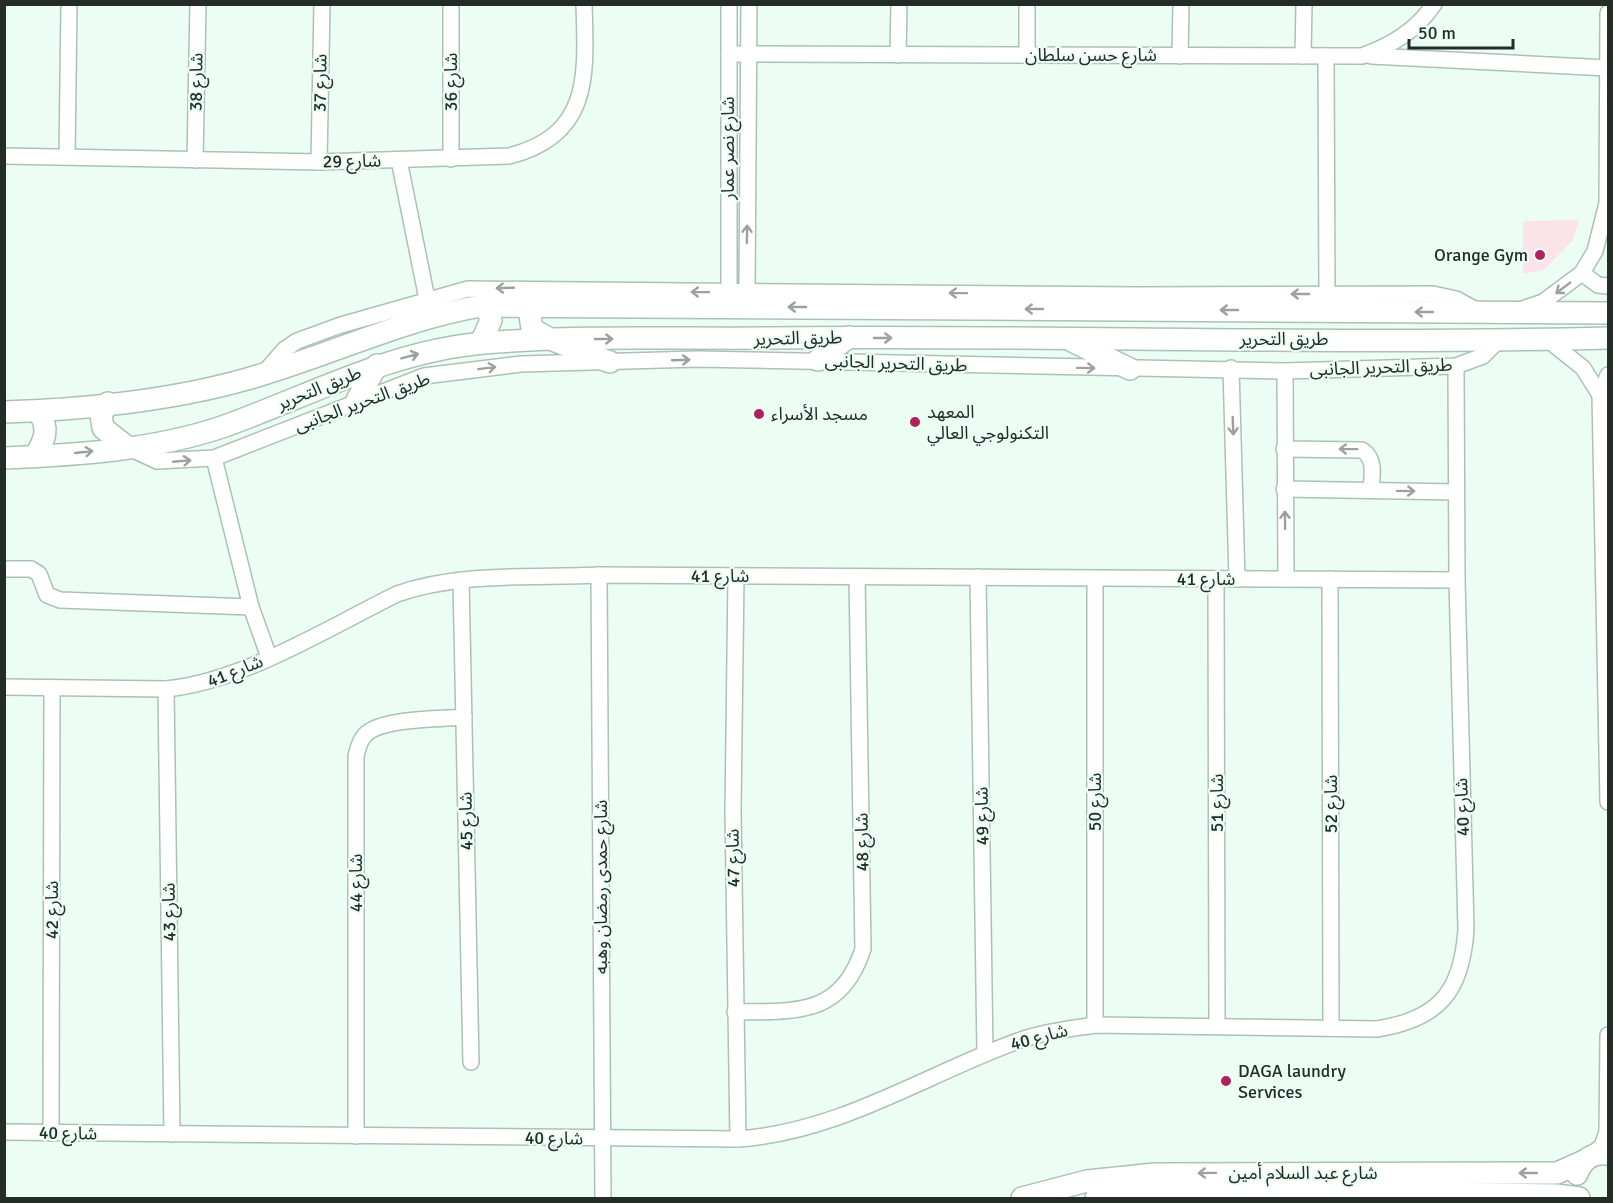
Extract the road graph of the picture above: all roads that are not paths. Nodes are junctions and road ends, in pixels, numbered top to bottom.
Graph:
1 (69, 4) edge
2 (198, 4) edge
3 (322, 4) edge
4 (451, 4) edge
5 (585, 4) edge
6 (729, 4) edge
7 (749, 4) edge
8 (899, 4) edge
9 (1027, 4) edge
10 (1181, 4) edge
11 (1304, 4) edge
12 (1434, 4) edge
13 (1608, 13) edge
14 (729, 54) junction
15 (749, 55) junction
16 (898, 55) junction
17 (1027, 55) junction
18 (1180, 56) junction
19 (1303, 56) junction
20 (1326, 56) junction
21 (1362, 56) junction
22 (1608, 68) edge
23 (4, 156) edge
24 (67, 158) junction
25 (451, 159) junction
26 (195, 160) junction
27 (399, 160) junction
28 (318, 162) junction
29 (1582, 273) junction
30 (1608, 286) edge
31 (826, 291) junction
32 (729, 292) junction
33 (747, 292) junction
34 (1137, 295) junction
35 (641, 298) junction
36 (427, 299) junction
37 (1327, 303) junction
38 (481, 306) junction
39 (541, 306) junction
40 (856, 308) junction
41 (1108, 310) junction
42 (1275, 311) junction
43 (1512, 312) junction
44 (1608, 313) edge
45 (849, 338) junction
46 (1066, 338) junction
47 (1608, 338) edge
48 (550, 339) junction
49 (1283, 339) junction
50 (1334, 339) junction
51 (1547, 339) junction
52 (1497, 342) junction
53 (481, 343) junction
54 (818, 360) junction
55 (610, 362) junction
56 (377, 365) junction
57 (1456, 366) junction
58 (1231, 368) junction
59 (1130, 369) junction
60 (1285, 371) junction
61 (263, 374) junction
62 (1608, 375) edge
63 (1600, 395) junction
64 (357, 400) junction
65 (108, 403) junction
66 (38, 411) junction
67 (4, 412) edge
68 (127, 447) junction
69 (1284, 449) junction
70 (35, 456) junction
71 (4, 458) edge
72 (214, 458) junction
73 (1284, 489) junction
74 (1371, 490) junction
75 (1456, 492) junction
76 (4, 568) edge
77 (599, 575) junction
78 (736, 576) junction
79 (857, 577) junction
80 (978, 577) junction
81 (1095, 578) junction
82 (1216, 579) junction
83 (1237, 579) junction
84 (1286, 579) junction
85 (1330, 579) junction
86 (461, 580) junction
87 (1457, 580) junction
88 (251, 607) junction
89 (269, 657) junction
90 (4, 687) edge
91 (52, 688) junction
92 (166, 689) junction
93 (464, 717) junction
94 (1608, 802) edge
95 (735, 1012) junction
96 (1095, 1025) junction
97 (1217, 1026) junction
98 (1331, 1028) junction
99 (1608, 1035) edge
100 (985, 1054) junction
101 (471, 1062) dead end
102 (4, 1132) edge
103 (51, 1133) junction
104 (172, 1134) junction
105 (356, 1136) junction
106 (603, 1138) junction
107 (738, 1139) junction
108 (1594, 1157) edge
109 (1241, 1181) junction
110 (1279, 1182) junction
111 (1495, 1196) edge
112 (1555, 1197) edge
113 (603, 1198) edge
114 (1022, 1198) edge
115 (1096, 1198) edge
116 (1581, 1198) edge

1 - 24 street
2 - 26 street, شارع 38
3 - 28 street, شارع 37
4 - 25 street, شارع 36
5 - 25 street, شارع 29
6 - 14 street, شارع نصر عمار
7 - 15 street, شارع نصر عمار
8 - 16 street
9 - 17 street
10 - 18 street
11 - 19 street
12 - 21 street, شارع حسن سلطان
13 - 22 street
14 - 15 street, شارع حسن سلطان
14 - 32 street, شارع نصر عمار
15 - 16 street, شارع حسن سلطان
33 -> 15 street, شارع نصر عمار
16 - 17 street, شارع حسن سلطان
17 - 18 street, شارع حسن سلطان
18 - 19 street, شارع حسن سلطان
19 - 20 street, شارع حسن سلطان
20 - 21 street, شارع حسن سلطان
20 - 37 street
21 - 22 street
22 - 29 street
23 - 24 street, شارع 29
24 - 26 street, شارع 29
25 - 27 street, شارع 29
26 - 28 street, شارع 29
27 - 28 street, شارع 29
27 - 36 street
29 - 30 street
29 -> 43 street
31 - 33 street
34 -> 31 street
31 - 40 street
32 - 33 street
32 -> 35 street
37 -> 34 street
34 - 41 street
35 -> 36 street
35 - 39 street, طريق التحرير
40 -> 35 street, طريق التحرير
36 - 61 street
37 - 42 street, طريق التحرير
43 -> 37 street, طريق التحرير
37 - 50 street
38 - 39 street, طريق التحرير
38 - 53 street
38 - 61 street, طريق التحرير
39 - 48 street
41 -> 40 street, طريق التحرير
42 -> 41 street, طريق التحرير
42 - 49 street
43 - 44 street, طريق التحرير
45 -> 46 street, طريق التحرير
48 -> 45 street, طريق التحرير
45 - 54 street
46 - 49 street, طريق التحرير
46 - 59 street
47 - 51 street, طريق التحرير
48 - 53 street, طريق التحرير
48 - 55 street
49 - 50 street, طريق التحرير
50 - 52 street, طريق التحرير
51 - 52 street, طريق التحرير
51 - 63 street
52 - 57 street, طريق التحرير الجانبى
56 -> 53 street, طريق التحرير
55 -> 54 street, طريق التحرير الجانبى
54 -> 59 street, طريق التحرير الجانبى
64 -> 55 street, طريق التحرير الجانبى
56 - 64 street
56 - 68 street, طريق التحرير
57 - 60 street, طريق التحرير الجانبى
57 - 75 street, شارع 40
58 - 59 street, طريق التحرير الجانبى
58 - 60 street, طريق التحرير الجانبى
58 -> 83 street
60 - 69 street
61 - 65 street, طريق التحرير
62 - 63 street
63 - 94 street
64 - 72 street, طريق التحرير الجانبى
65 - 66 street, طريق التحرير
65 - 68 street
66 - 67 street, طريق التحرير
66 - 70 street
70 -> 68 street, طريق التحرير
68 -> 72 street, طريق التحرير الجانبى
69 - 73 street
74 -> 69 street
70 - 71 street, طريق التحرير
72 - 88 street
73 - 74 street
84 -> 73 street
74 -> 75 street
75 - 87 street, شارع 40
76 - 88 street
77 - 78 street, شارع 41
77 - 86 street, شارع 41
77 - 106 street, شارع حمدى رمضان وهبه
78 - 79 street, شارع 41
78 - 95 street, شارع 47
79 - 80 street, شارع 41
79 - 95 street, شارع 48
80 - 81 street, شارع 41
80 - 100 street, شارع 49
81 - 82 street, شارع 41
81 - 96 street, شارع 50
82 - 83 street, شارع 41
82 - 97 street, شارع 51
83 - 84 street, شارع 41
84 - 85 street, شارع 41
85 - 87 street, شارع 41
85 - 98 street, شارع 52
86 - 89 street, شارع 41
86 - 93 street, شارع 45
87 - 98 street, شارع 40
88 - 89 street
89 - 92 street, شارع 41
90 - 91 street, شارع 41
91 - 92 street, شارع 41
91 - 103 street, شارع 42
92 - 104 street, شارع 43
93 - 101 street, شارع 45
93 - 105 street, شارع 44
95 - 107 street, شارع 47
96 - 97 street, شارع 40
96 - 100 street, شارع 40
97 - 98 street, شارع 40
99 - 108 street
100 - 107 street, شارع 40
102 - 103 street, شارع 40
103 - 104 street, شارع 40
104 - 105 street, شارع 40
105 - 106 street, شارع 40
106 - 107 street, شارع 40
106 - 113 street, شارع حمدى رمضان وهبه
108 -> 110 street, شارع عبد السلام أمين
108 - 116 street
109 - 110 street, شارع عبد السلام أمين
109 -> 114 street, شارع عبد السلام أمين
109 - 115 street, شارع عبد السلام أمين
110 - 111 street, شارع عبد السلام أمين
111 - 112 street, شارع عبد السلام أمين
112 - 116 street, شارع عبد السلام أمين

